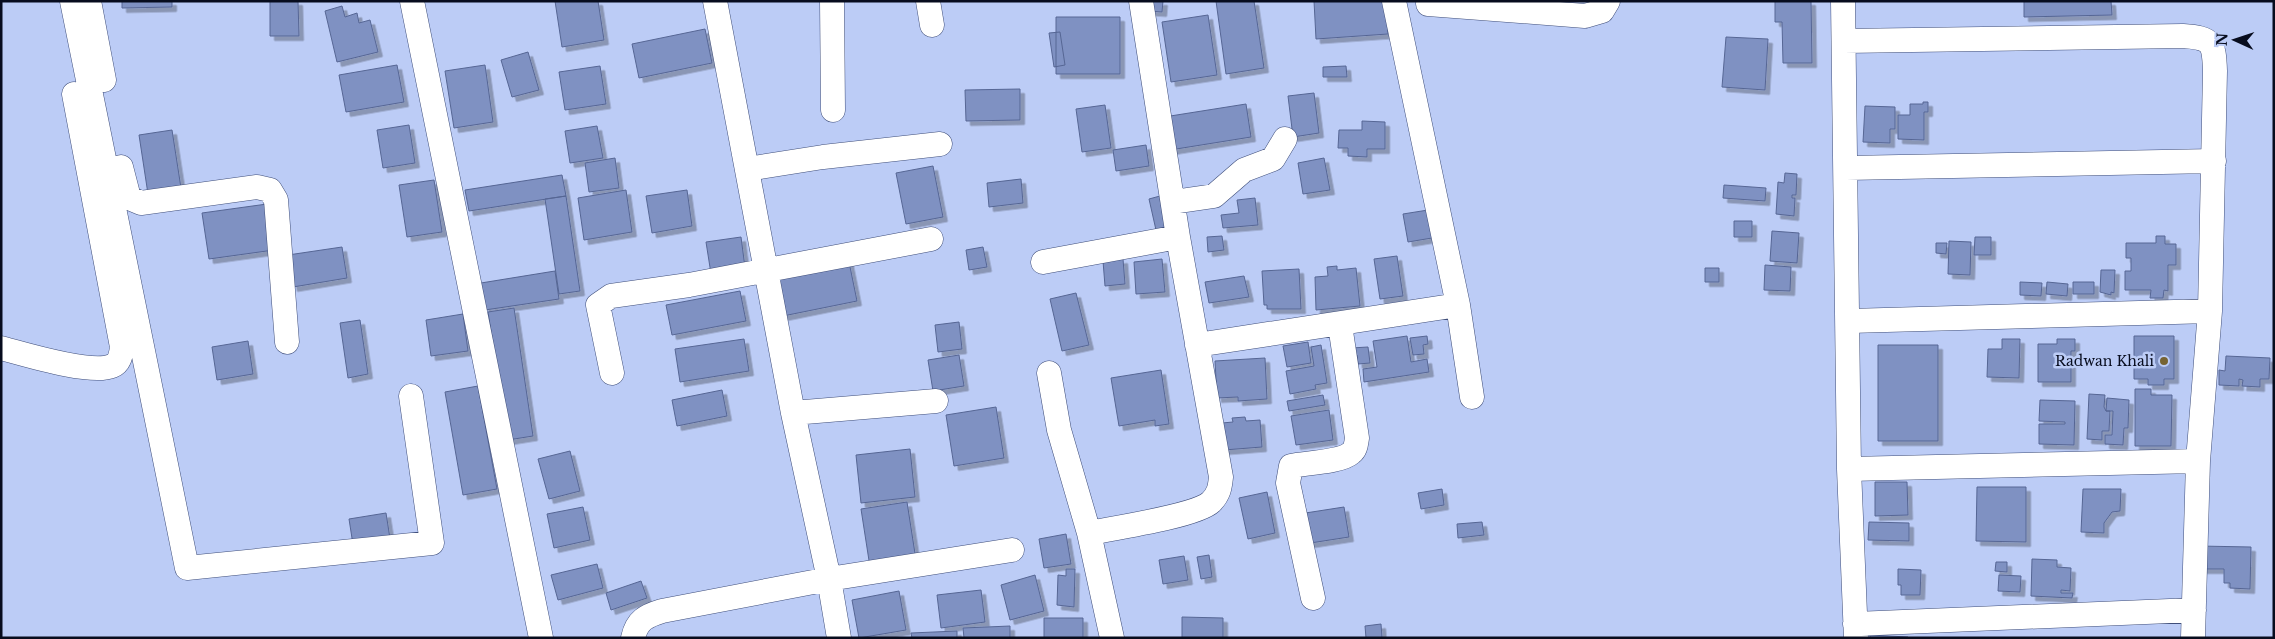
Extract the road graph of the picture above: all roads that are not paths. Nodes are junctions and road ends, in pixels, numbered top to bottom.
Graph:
1 (56, 1) edge
2 (72, 1) edge
3 (89, 1) edge
4 (412, 1) edge
5 (715, 1) edge
6 (832, 1) edge
7 (928, 1) edge
8 (1140, 1) edge
9 (1394, 1) edge
10 (1608, 1) edge
11 (1843, 1) edge
12 (1428, 4) dead end
13 (932, 25) dead end
14 (1844, 41) junction
15 (833, 110) dead end
16 (1286, 139) dead end
17 (940, 144) dead end
18 (2214, 161) junction
19 (1846, 168) junction
20 (748, 169) junction
21 (1173, 202) junction
22 (1178, 237) junction
23 (931, 239) dead end
24 (1043, 262) dead end
25 (766, 272) junction
26 (1458, 305) junction
27 (2210, 311) junction
28 (1849, 321) junction
29 (1340, 324) junction
30 (287, 342) dead end
31 (1197, 345) junction
32 (1, 348) edge
33 (612, 373) dead end
34 (1049, 373) dead end
35 (411, 396) dead end
36 (1472, 397) dead end
37 (936, 401) dead end
38 (793, 413) junction
39 (2198, 461) junction
40 (1849, 469) junction
41 (1089, 533) junction
42 (1012, 550) dead end
43 (830, 579) junction
44 (1313, 598) dead end
45 (2194, 610) junction
46 (1856, 631) edge
47 (540, 638) edge
48 (633, 638) edge
49 (839, 638) edge
50 (1112, 638) edge
51 (2193, 638) edge

1 - 32 street
2 - 35 street
3 - 30 street
4 - 47 street
5 - 20 street
6 - 15 street
7 - 13 street
8 - 21 street
9 - 26 street
10 - 12 street
11 - 14 street
14 - 18 street
14 - 19 street
16 - 21 street
17 - 20 street
18 - 19 street
18 - 27 street
19 - 28 street
20 - 25 street
21 - 22 street
22 - 24 street
22 - 31 street
23 - 25 street
25 - 33 street
25 - 38 street
26 - 29 street
26 - 36 street
27 - 28 street
27 - 39 street
28 - 40 street
29 - 31 street
29 - 44 street
31 - 41 street
34 - 41 street
37 - 38 street
38 - 43 street
39 - 40 street
39 - 45 street
40 - 46 street
41 - 50 street
42 - 43 street
43 - 48 street
43 - 49 street
45 - 46 street
45 - 51 street

